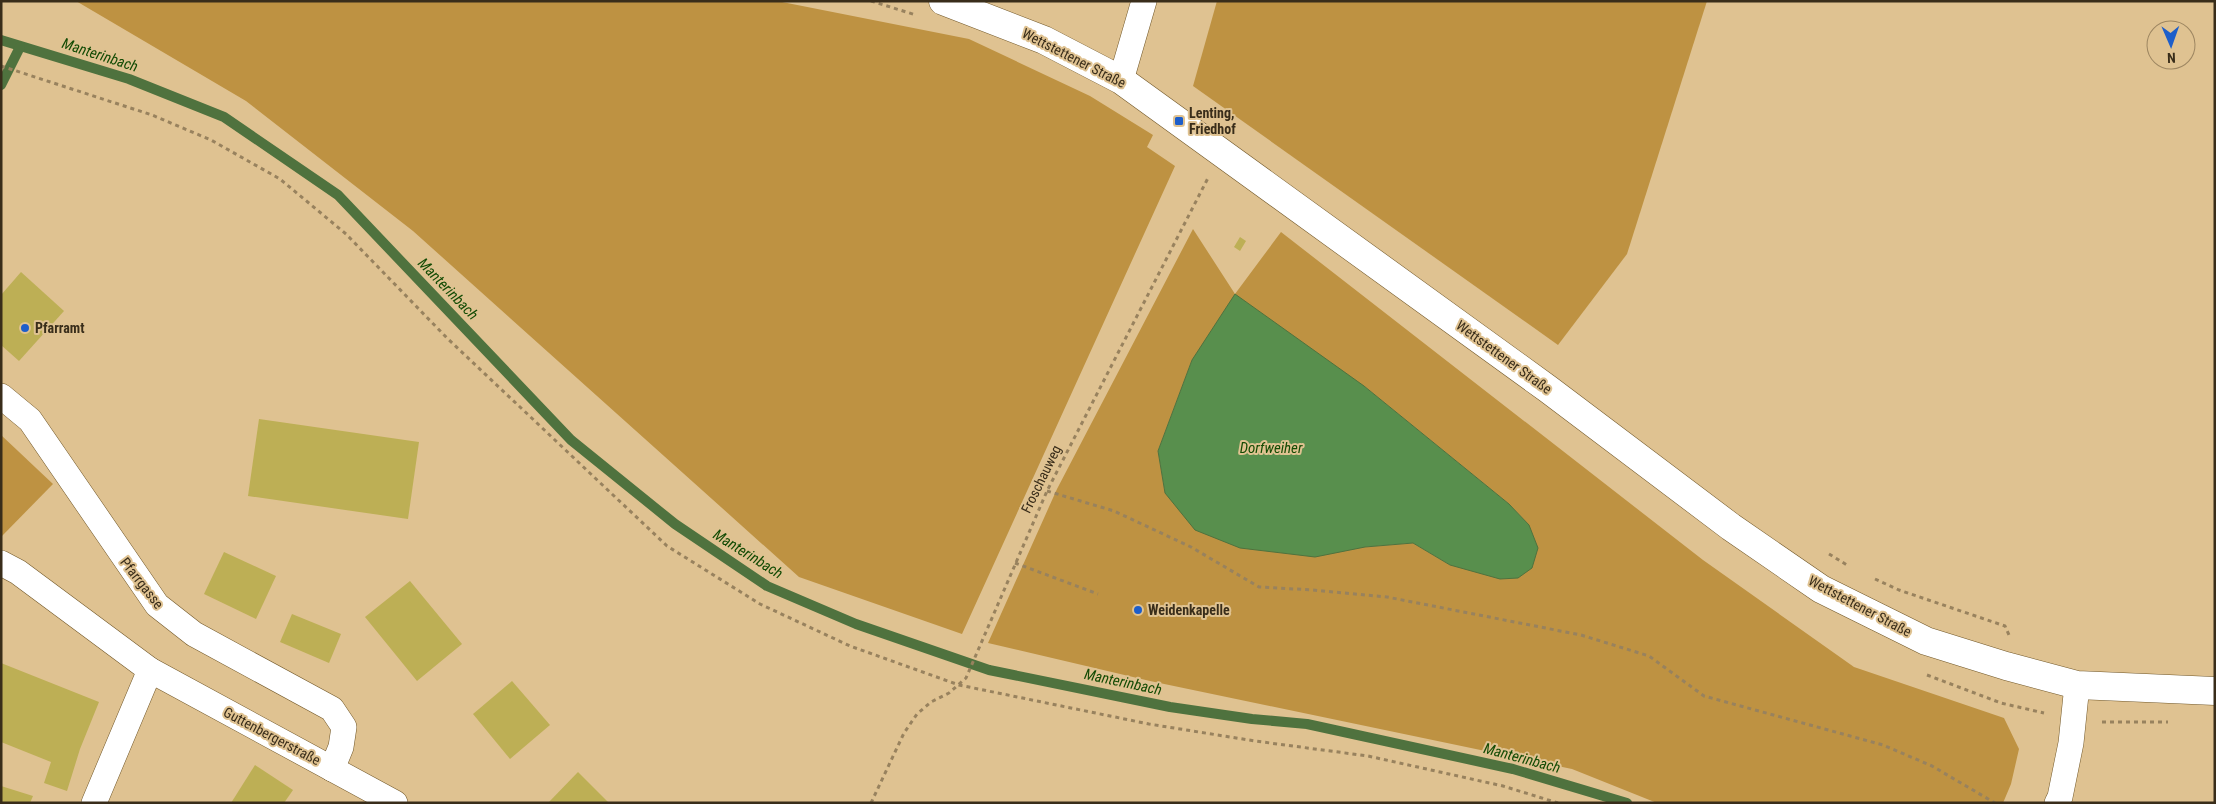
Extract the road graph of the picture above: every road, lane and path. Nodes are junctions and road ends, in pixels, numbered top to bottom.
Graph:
1 (943, 1) edge
2 (1144, 1) edge
3 (1, 66) edge
4 (1121, 80) junction
5 (1221, 151) junction
6 (1, 396) edge
7 (1046, 491) junction
8 (1825, 552) dead end
9 (1, 562) edge
10 (1015, 563) junction
11 (1849, 566) dead end
12 (1874, 579) dead end
13 (1098, 594) dead end
14 (2006, 666) junction
15 (150, 670) junction
16 (959, 685) junction
17 (2077, 685) junction
18 (2215, 691) edge
19 (2000, 703) dead end
20 (332, 768) junction
21 (94, 803) edge
22 (395, 803) edge
23 (871, 803) edge
24 (1558, 803) edge
25 (1995, 803) edge
26 (2057, 803) edge

1 - 4 street, Wettstettener Straße
2 - 4 street
3 - 16 path
4 - 5 street, Wettstettener Straße
5 - 7 path, Froschauweg
5 - 14 street, Wettstettener Straße
6 - 20 street, Pfarrgasse
7 - 10 path, Froschauweg
7 - 25 path
8 - 11 path
9 - 15 street, Guttenbergerstraße
10 - 13 path
10 - 16 path, Froschauweg
12 - 14 path
14 - 17 street, Wettstettener Straße
14 - 19 path
15 - 20 street, Guttenbergerstraße
15 - 21 street
16 - 23 path, Froschauweg
16 - 24 path
17 - 18 street, Wettstettener Straße
17 - 26 street
20 - 22 street, Guttenbergerstraße

